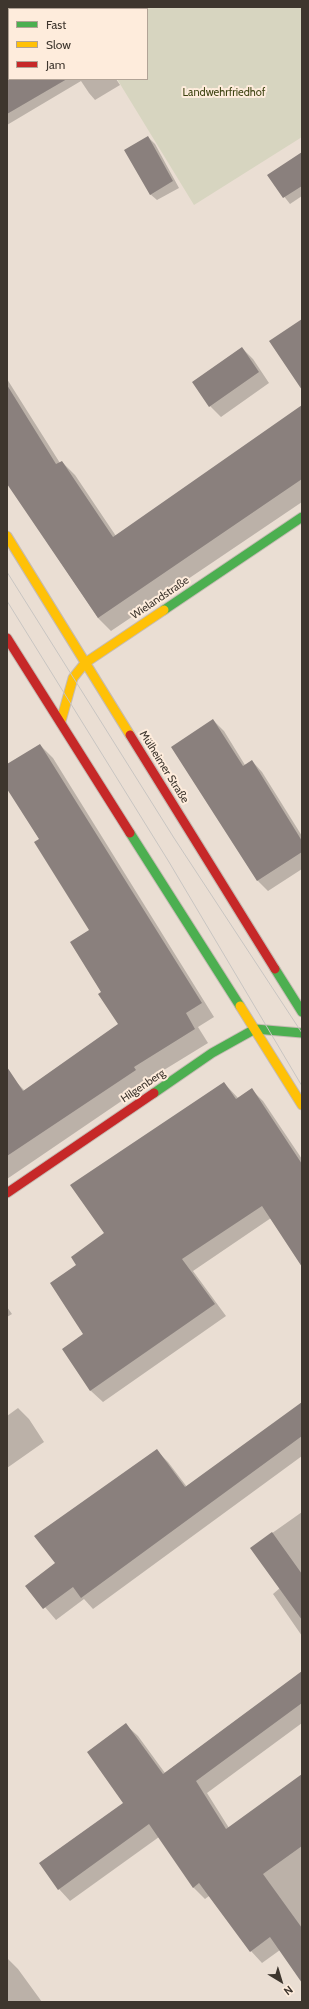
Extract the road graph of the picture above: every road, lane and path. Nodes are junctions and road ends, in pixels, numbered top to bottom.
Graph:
1 (302, 517) edge
2 (7, 536) edge
3 (7, 638) edge
4 (85, 664) junction
5 (61, 721) junction
6 (302, 1012) edge
7 (255, 1029) junction
8 (302, 1033) edge
9 (302, 1105) edge
10 (7, 1193) edge

1 - 4 main road, Wielandstraße
2 - 4 main road, Mülheimer Straße
3 - 5 main road
4 - 5 main road, Wielandstraße
4 - 6 main road, Mülheimer Straße
5 - 7 main road
7 - 8 main road
7 - 9 main road
7 - 10 main road, Hilgenberg

